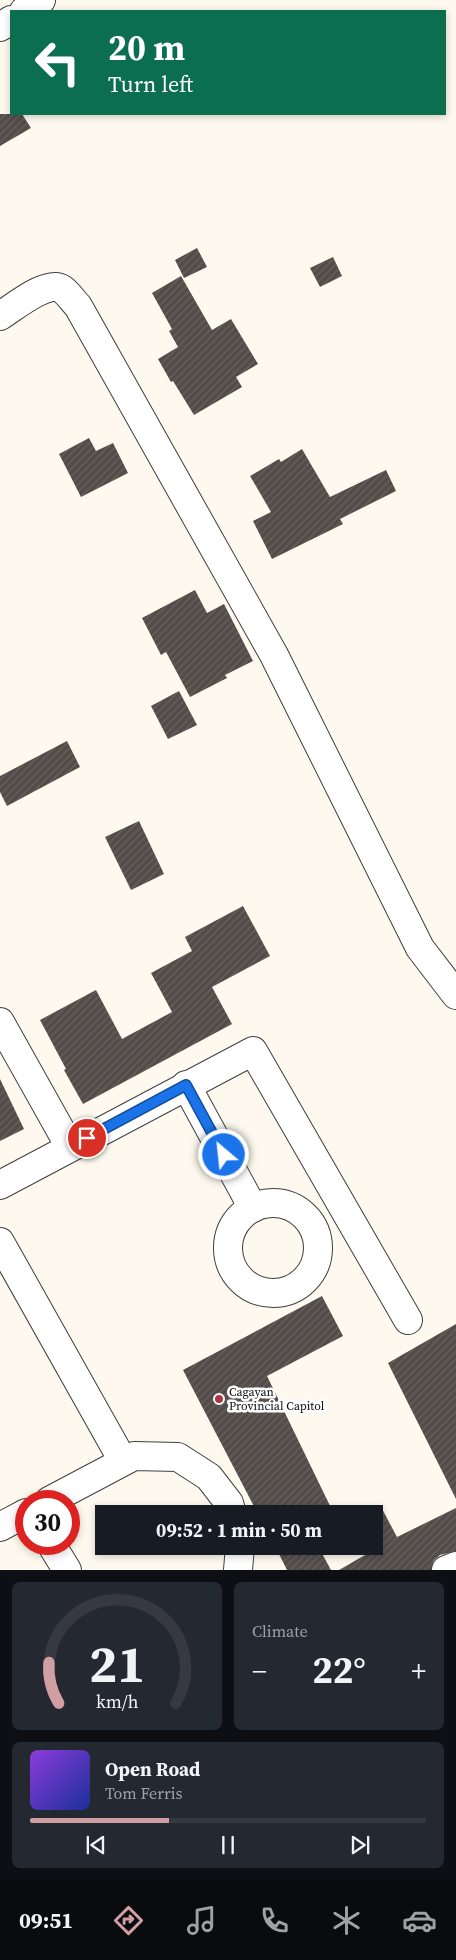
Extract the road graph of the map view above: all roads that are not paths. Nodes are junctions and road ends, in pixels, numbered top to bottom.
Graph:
1 (41, 0) edge
2 (26, 10) edge
3 (0, 316) edge
4 (456, 995) edge
5 (0, 1022) edge
6 (186, 1085) junction
7 (70, 1147) junction
8 (0, 1185) edge
9 (253, 1208) dead end
10 (0, 1242) edge
11 (408, 1320) dead end
12 (122, 1461) junction
13 (69, 1490) edge
14 (230, 1505) edge
15 (15, 1519) edge
16 (0, 1527) edge
17 (58, 1555) edge
18 (239, 1555) edge
19 (456, 1566) edge
20 (67, 1570) edge
21 (238, 1570) edge
22 (446, 1570) edge

1 - 2 street
3 - 4 street
5 - 7 street
6 - 7 street
6 - 9 street
6 - 11 street
7 - 8 street
10 - 12 street
12 - 13 street
12 - 14 street
15 - 16 street
17 - 20 street
18 - 21 street
19 - 22 street

